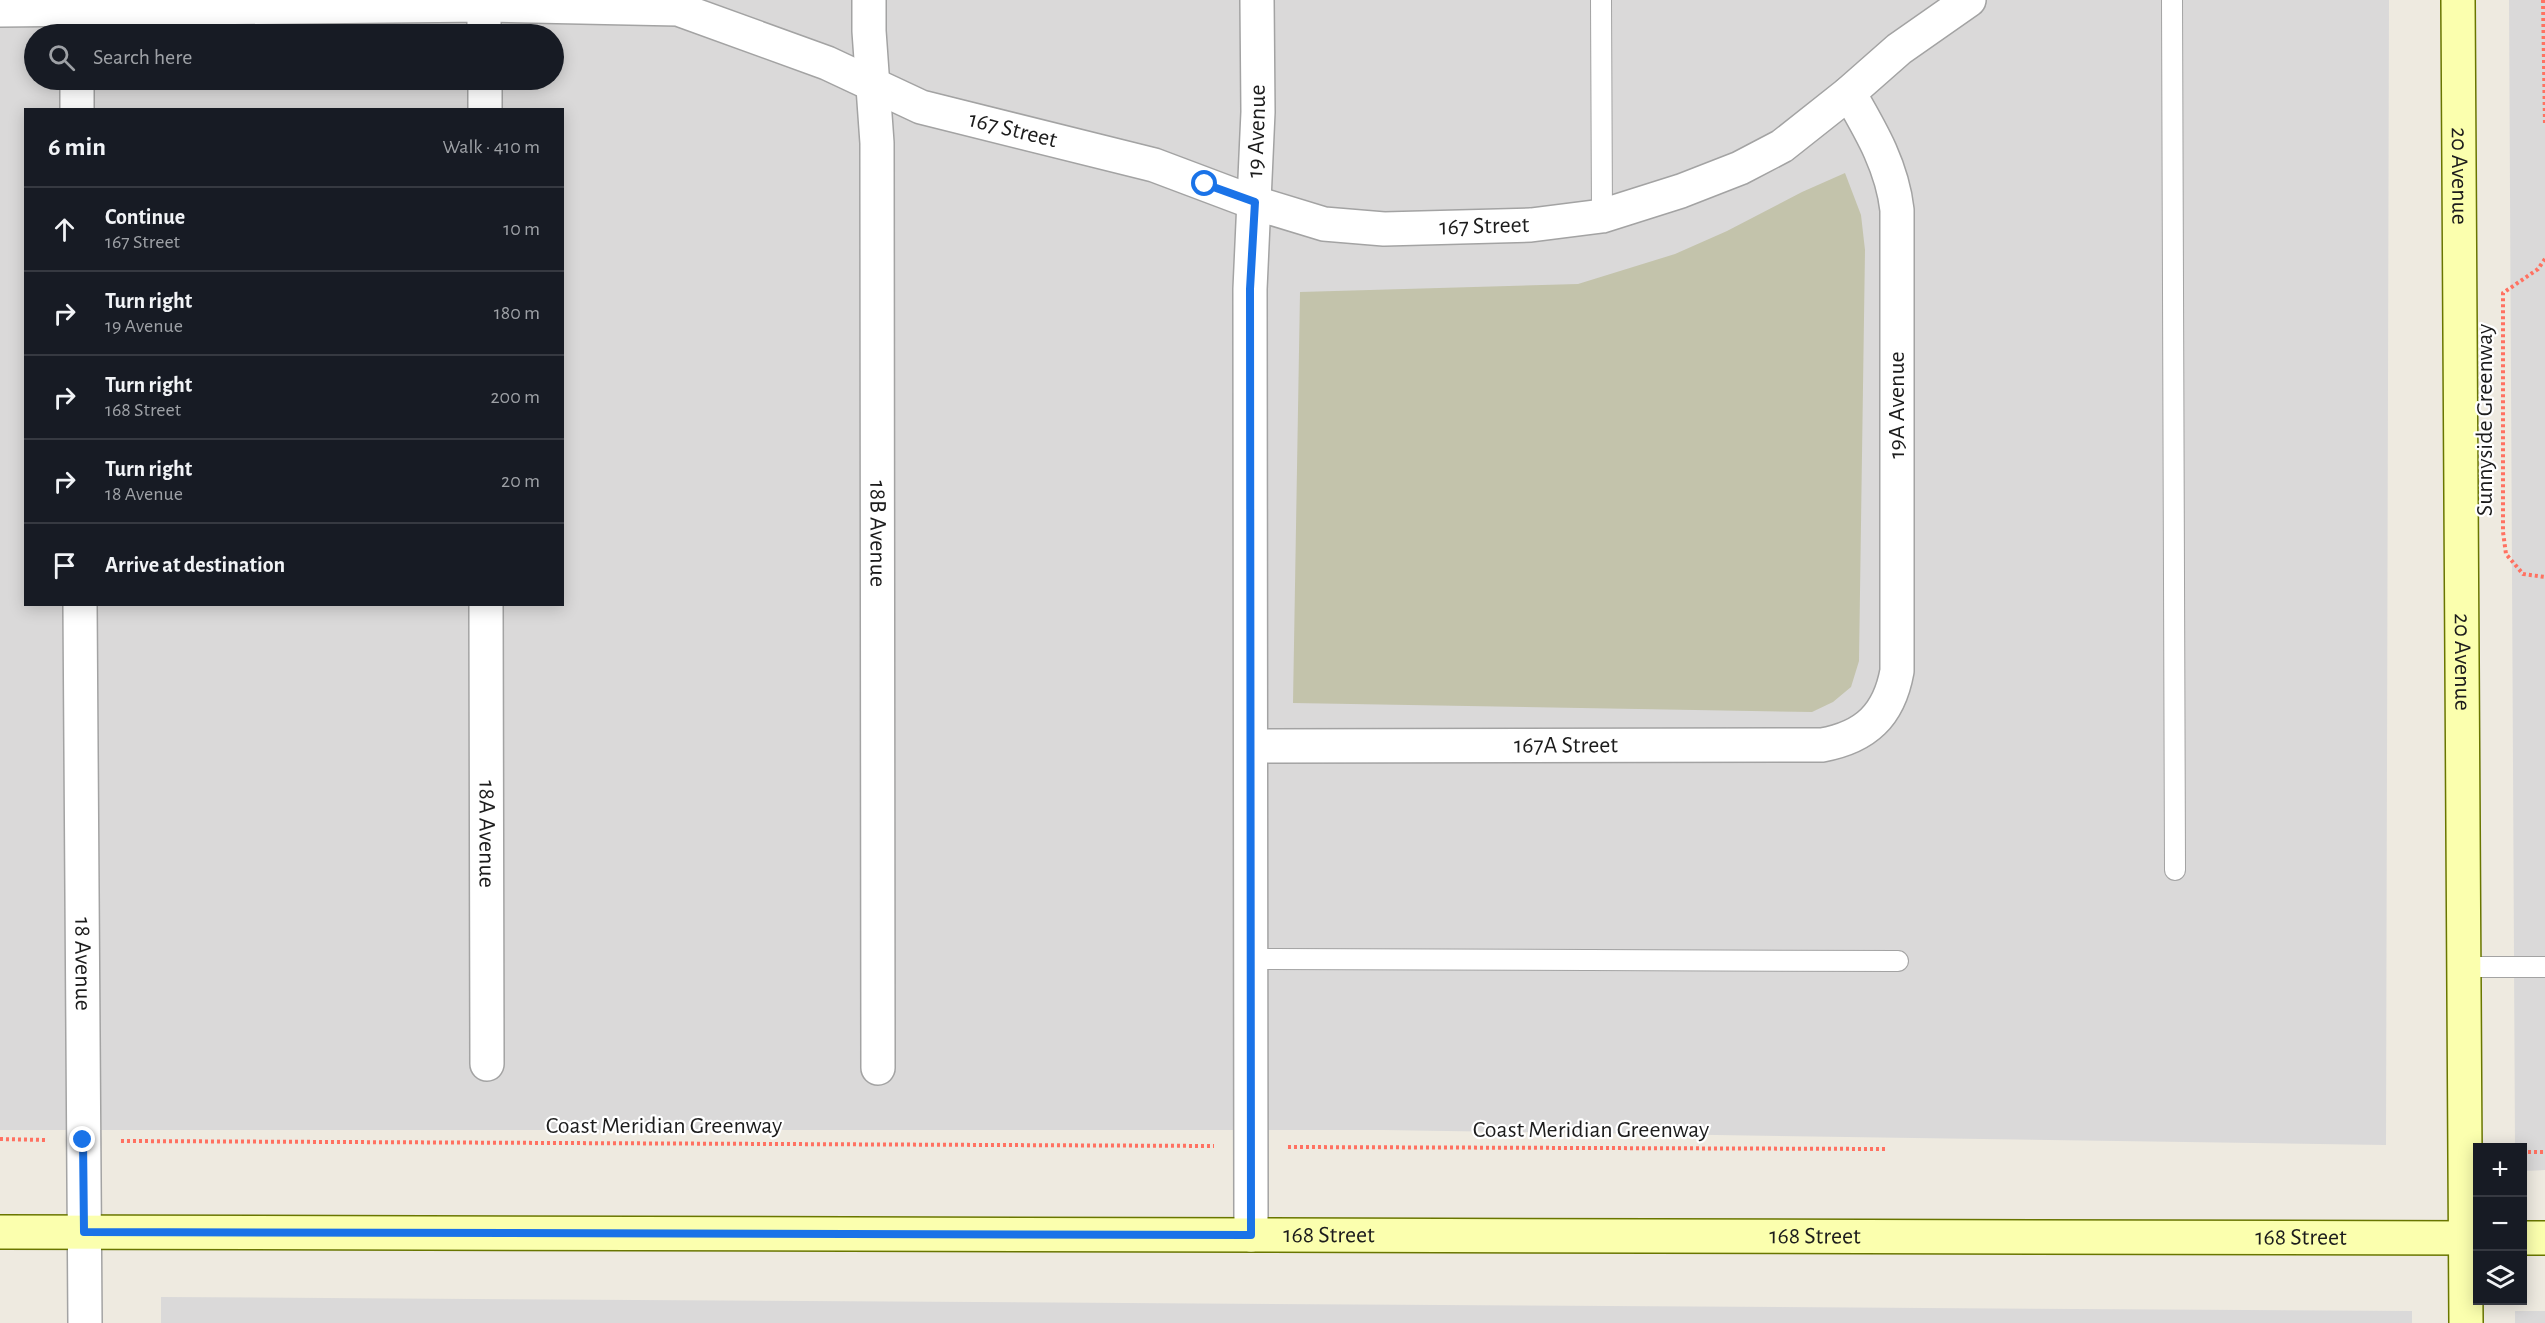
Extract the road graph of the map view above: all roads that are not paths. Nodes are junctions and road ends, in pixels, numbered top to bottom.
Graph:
1 (869, 0) edge
2 (1257, 0) edge
3 (1601, 0) edge
4 (1969, 0) edge
5 (2172, 0) edge
6 (2458, 0) edge
7 (0, 10) edge
8 (484, 13) edge
9 (77, 14) edge
10 (874, 86) junction
11 (77, 90) edge
12 (485, 90) edge
13 (1849, 93) junction
14 (77, 108) edge
15 (485, 108) edge
16 (1255, 202) junction
17 (1602, 216) junction
18 (80, 606) edge
19 (486, 606) edge
20 (1874, 722) joint
21 (1251, 746) junction
22 (2175, 870) dead end
23 (1251, 959) junction
24 (1898, 961) dead end
25 (2465, 967) junction
26 (2545, 967) edge
27 (487, 1064) dead end
28 (878, 1068) dead end
29 (0, 1232) edge
30 (84, 1232) junction
31 (1251, 1235) junction
32 (2471, 1238) edge
33 (2527, 1238) edge
34 (2545, 1238) edge
35 (85, 1323) edge
36 (2466, 1323) edge

1 - 10 street, 18B Avenue
2 - 16 street, 19 Avenue
3 - 17 lane
4 - 13 street, 167 Street
5 - 22 lane
6 - 25 main road, 20 Avenue
7 - 9 street, 167 Street
8 - 9 street, 167 Street
8 - 10 street, 167 Street
10 - 16 street, 167 Street
10 - 28 street, 18B Avenue
11 - 14 street
12 - 15 street
13 - 17 street, 167 Street
13 - 20 street, 19A Avenue
16 - 17 street, 167 Street
16 - 21 street, 19 Avenue
18 - 30 street, 18 Avenue
19 - 27 street, 18A Avenue
20 - 21 street, 167A Street
21 - 23 street, 19 Avenue
23 - 24 lane
23 - 31 street, 19 Avenue
25 - 26 lane
25 - 32 main road, 20 Avenue
29 - 30 main road, 168 Street
30 - 31 main road, 168 Street
30 - 35 street, 18 Avenue
31 - 32 main road, 168 Street
32 - 36 main road, 20 Avenue
33 - 34 main road

